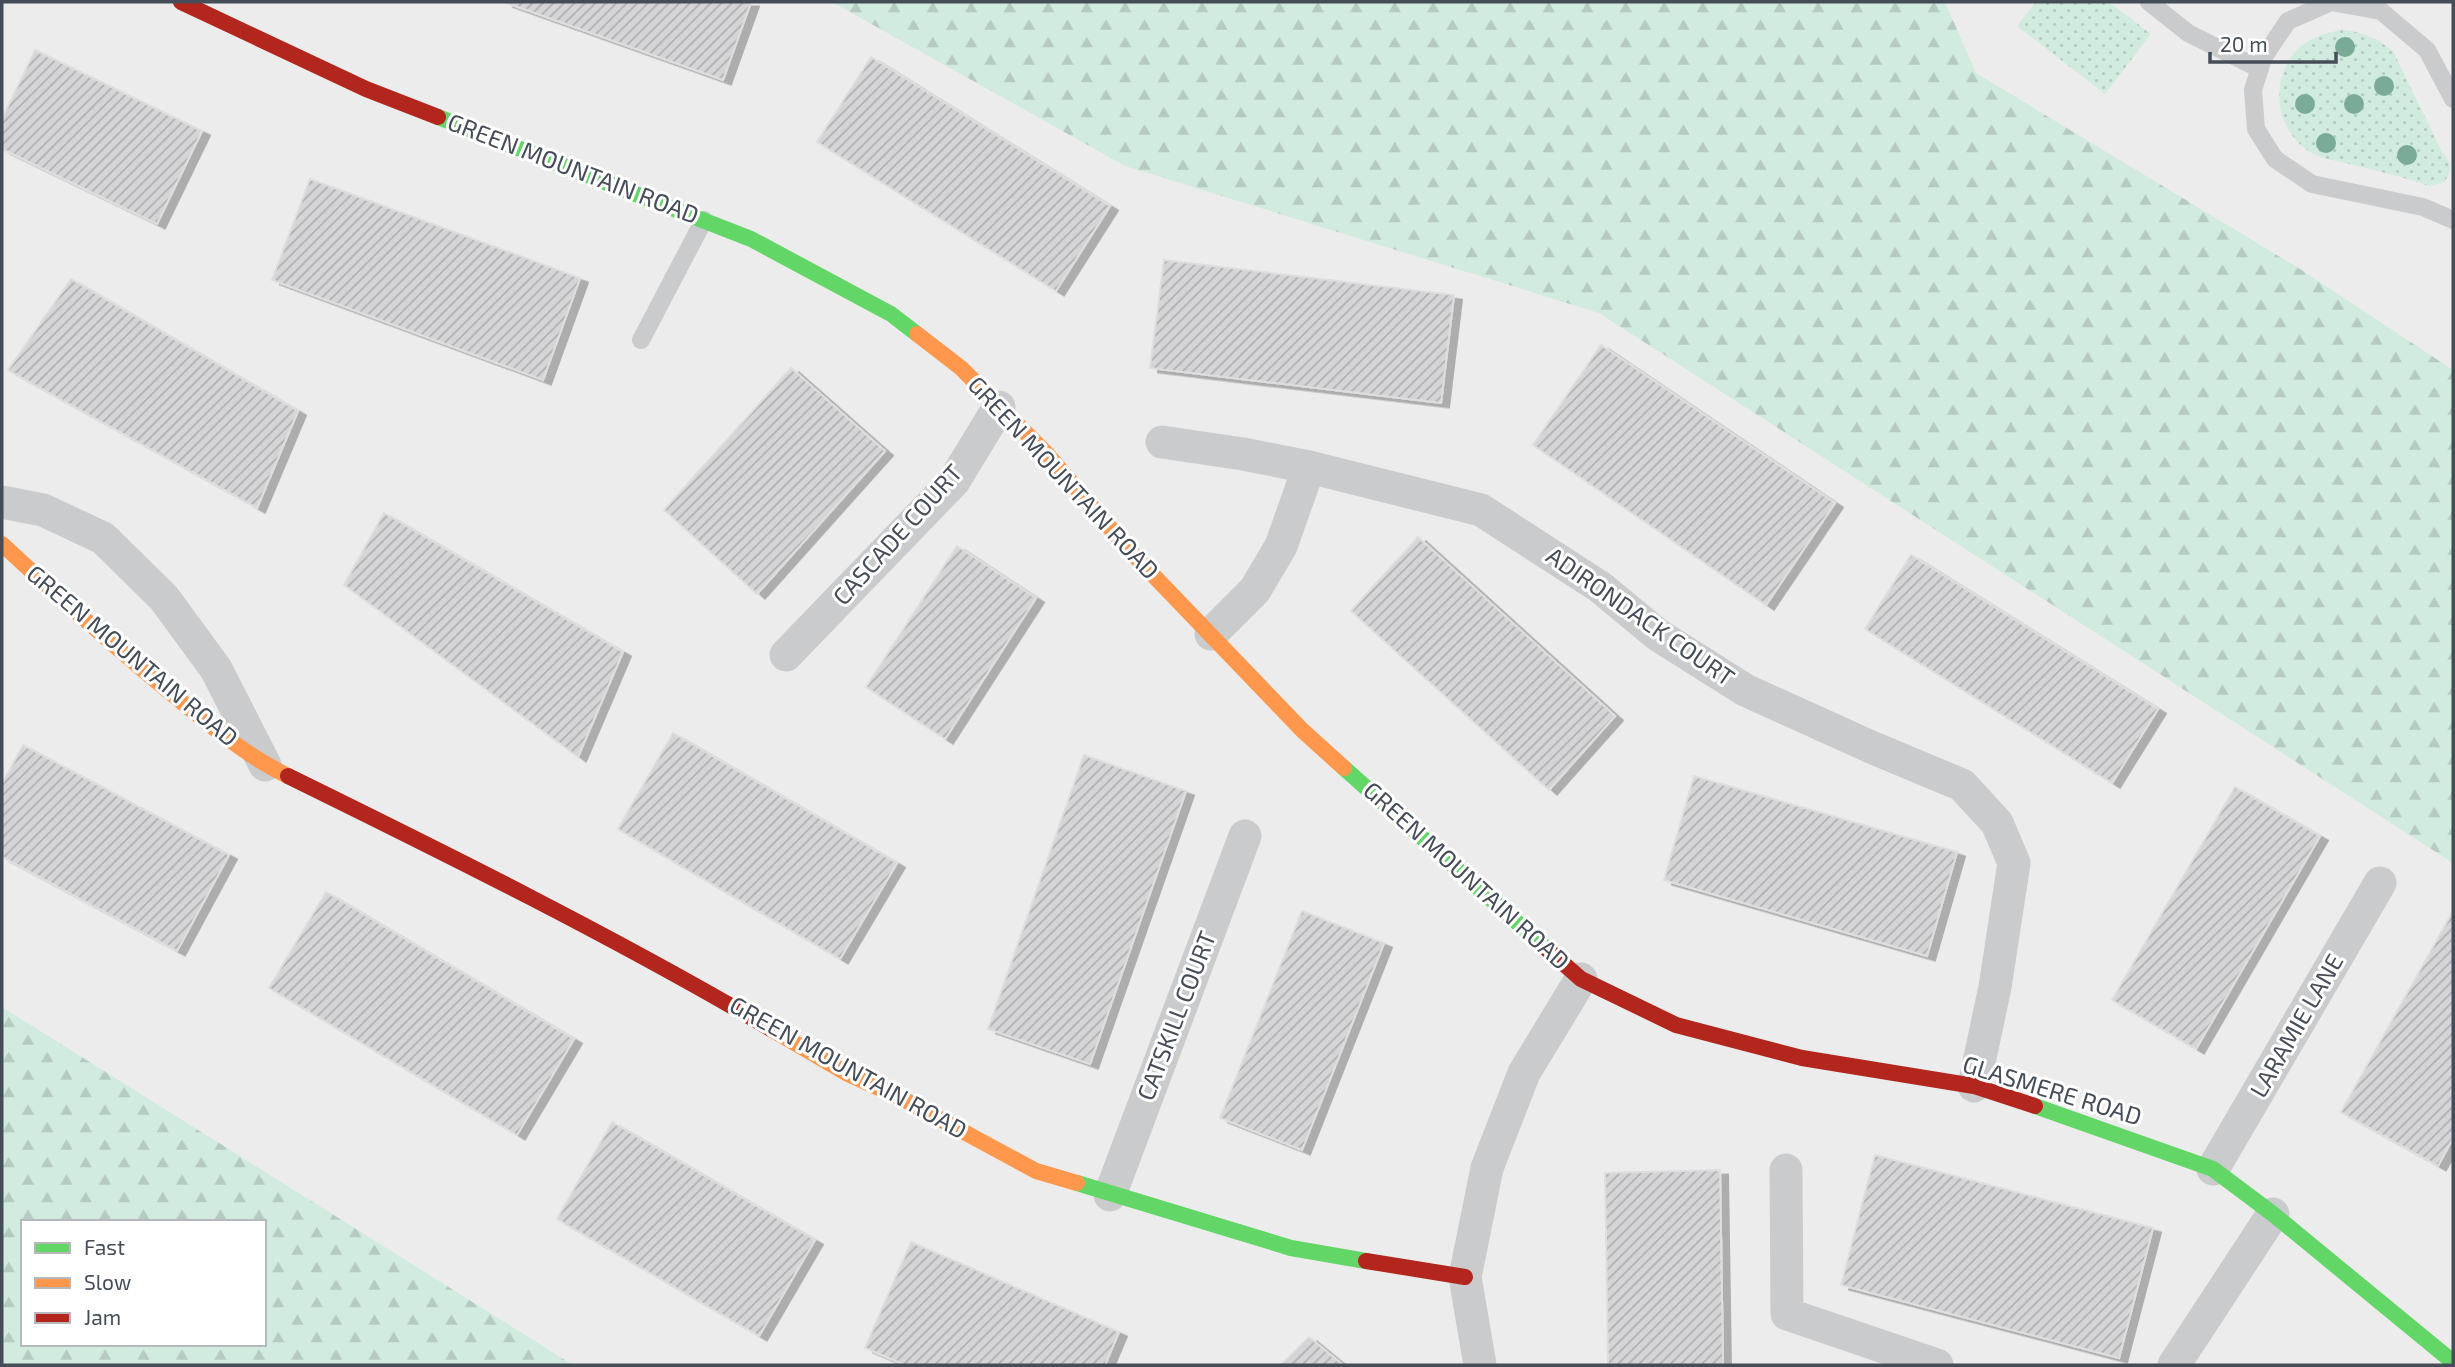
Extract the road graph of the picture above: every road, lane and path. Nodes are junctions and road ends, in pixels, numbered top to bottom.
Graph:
1 (181, 2) edge
2 (2149, 2) edge
3 (2260, 69) junction
4 (2453, 99) edge
5 (704, 220) junction
6 (2453, 220) edge
7 (641, 340) dead end
8 (999, 407) junction
9 (1161, 442) dead end
10 (1309, 467) junction
11 (2, 502) edge
12 (2, 544) edge
13 (1211, 634) junction
14 (786, 655) dead end
15 (265, 765) junction
16 (1245, 836) dead end
17 (2381, 883) dead end
18 (1580, 979) junction
19 (1974, 1086) junction
20 (2213, 1168) junction
21 (1786, 1170) dead end
22 (1110, 1195) junction
23 (2273, 1214) junction
24 (1465, 1277) junction
25 (2453, 1362) edge
26 (1480, 1365) edge
27 (1937, 1365) edge
28 (2174, 1365) edge

1 - 5 street, GREEN MOUNTAIN ROAD
2 - 3 lane
3 - 4 lane
3 - 6 lane
5 - 7 lane
5 - 8 street, GREEN MOUNTAIN ROAD
8 - 13 street, GREEN MOUNTAIN ROAD
8 - 14 street, CASCADE COURT
9 - 10 street, ADIRONDACK COURT
10 - 13 street
10 - 19 street, ADIRONDACK COURT
11 - 15 street, GREEN MOUNTAIN ROAD
12 - 15 street, GREEN MOUNTAIN ROAD
13 - 18 street, GREEN MOUNTAIN ROAD
15 - 22 street, GREEN MOUNTAIN ROAD
16 - 22 street, CATSKILL COURT
17 - 20 street, LARAMIE LANE
18 - 19 street, GLASMERE ROAD
18 - 24 street
19 - 20 street, GLASMERE ROAD
20 - 23 street, GLASMERE ROAD
21 - 27 street
22 - 24 street, GREEN MOUNTAIN ROAD
23 - 25 street, GLASMERE ROAD
23 - 28 street
24 - 26 street

